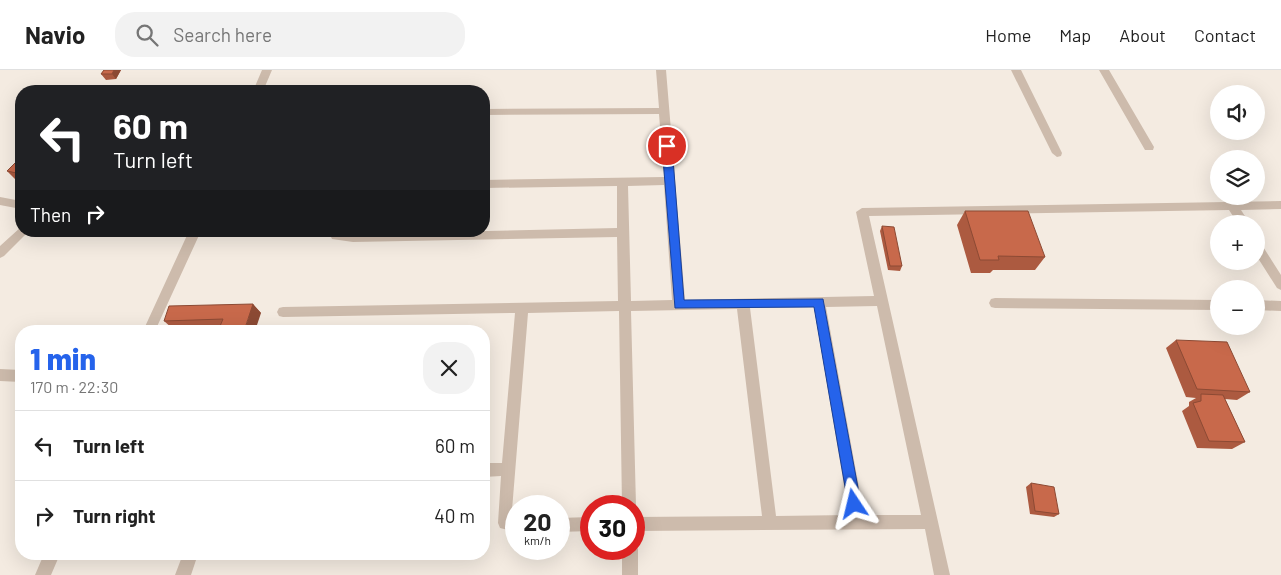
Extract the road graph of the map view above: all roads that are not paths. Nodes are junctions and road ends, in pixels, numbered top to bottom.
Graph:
1 (267, 70) edge
2 (661, 70) edge
3 (1016, 70) edge
4 (1104, 70) edge
5 (261, 85) edge
6 (664, 111) junction
7 (490, 112) edge
8 (1149, 147) dead end
9 (1057, 153) dead end
10 (669, 181) junction
11 (622, 182) junction
12 (490, 184) edge
13 (0, 201) edge
14 (15, 204) edge
15 (1281, 205) edge
16 (1232, 206) junction
17 (1238, 215) edge
18 (623, 232) junction
19 (490, 235) edge
20 (16, 237) edge
21 (192, 237) edge
22 (344, 237) edge
23 (398, 237) edge
24 (0, 253) edge
25 (1265, 259) edge
26 (1281, 285) edge
27 (882, 301) junction
28 (819, 302) junction
29 (995, 303) dead end
30 (743, 304) junction
31 (679, 305) junction
32 (1210, 305) edge
33 (1265, 305) edge
34 (624, 306) junction
35 (1281, 306) edge
36 (522, 308) junction
37 (283, 312) dead end
38 (152, 325) edge
39 (0, 375) edge
40 (15, 376) edge
41 (490, 470) edge
42 (509, 470) junction
43 (507, 495) edge
44 (629, 495) edge
45 (858, 522) junction
46 (930, 522) junction
47 (770, 523) junction
48 (645, 524) edge
49 (49, 560) edge
50 (188, 560) edge
51 (630, 560) edge
52 (43, 575) edge
53 (183, 575) edge
54 (630, 575) edge
55 (942, 575) edge

1 - 5 street
2 - 6 street
3 - 9 street
4 - 8 street
6 - 7 street
6 - 10 street
10 - 11 street
10 - 31 street
11 - 12 street
11 - 18 street
13 - 14 street
15 - 16 street
16 - 17 street
16 - 27 street
18 - 19 street
18 - 34 street
20 - 24 street
21 - 38 street
22 - 23 street
25 - 26 street
27 - 28 street
27 - 46 street
28 - 30 street
28 - 45 street
29 - 32 street
30 - 31 street
30 - 47 street
31 - 34 street
33 - 35 street
34 - 36 street
34 - 44 street
36 - 37 street
36 - 42 street
39 - 40 street
41 - 42 street
42 - 43 street
45 - 46 street
45 - 47 street
46 - 55 street
47 - 48 street
49 - 52 street
50 - 53 street
51 - 54 street

